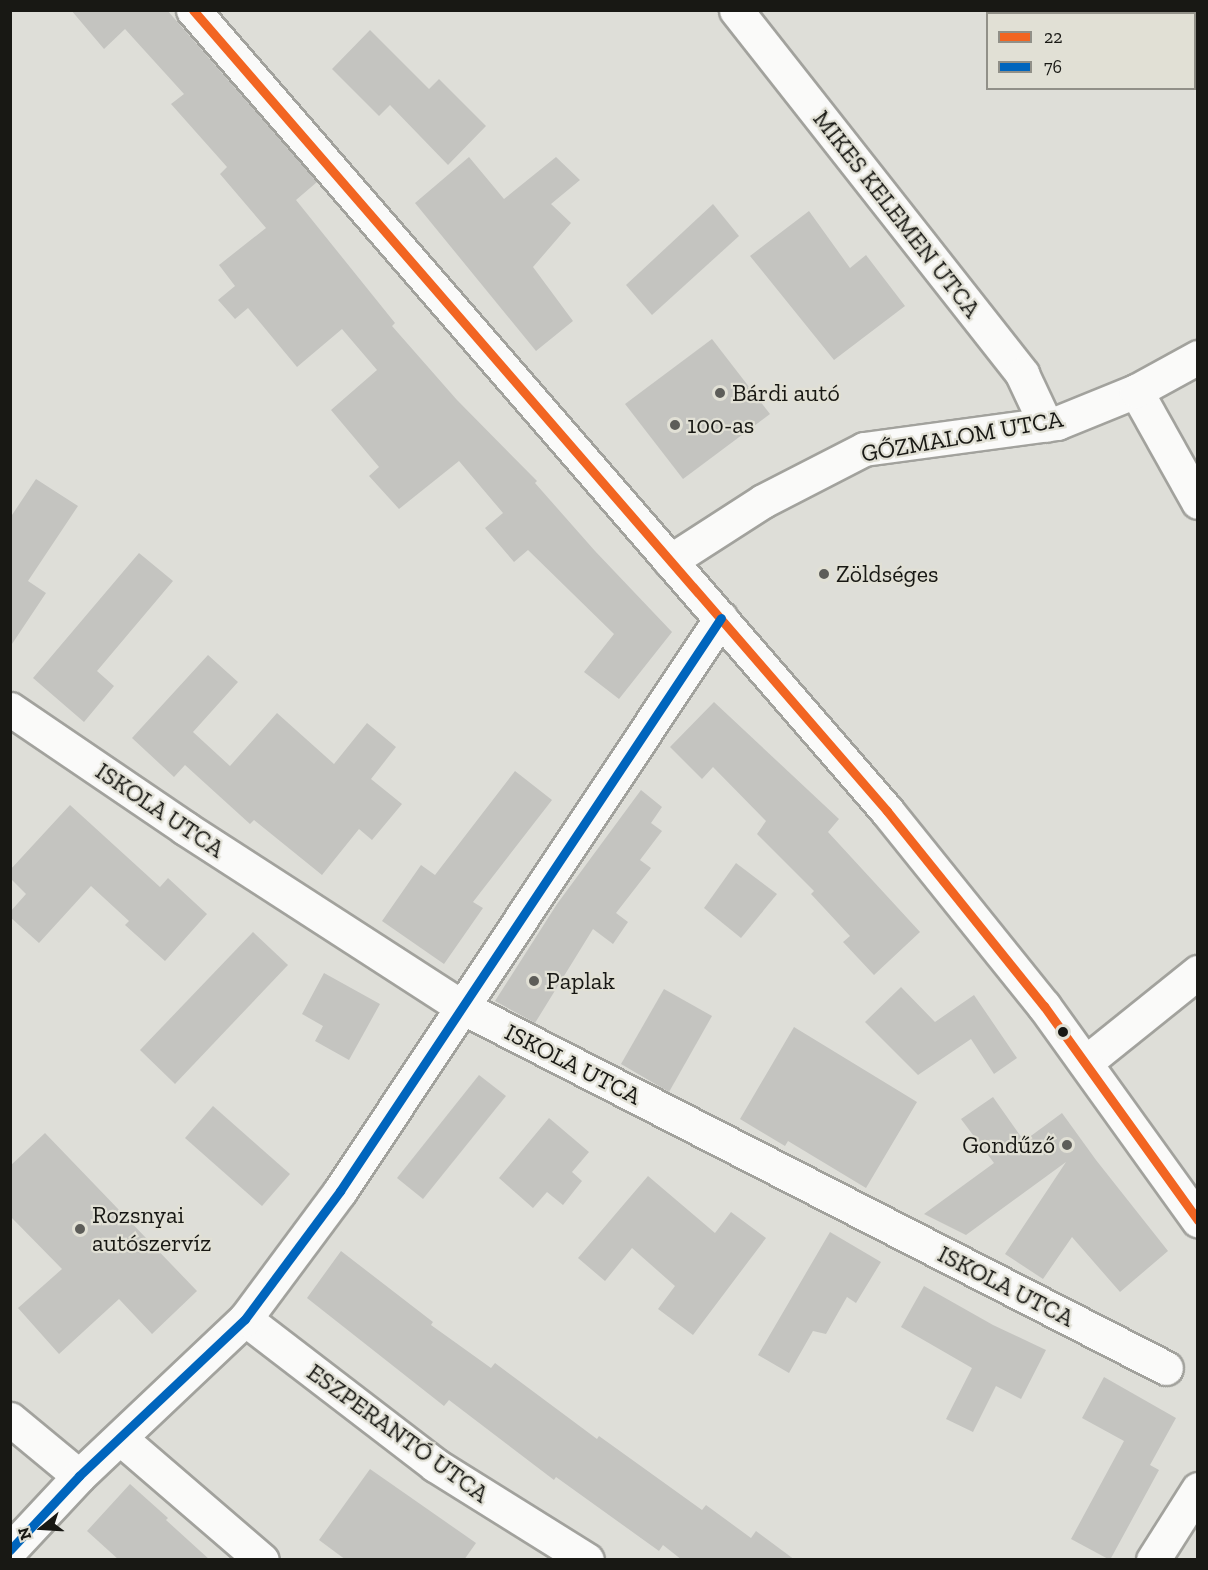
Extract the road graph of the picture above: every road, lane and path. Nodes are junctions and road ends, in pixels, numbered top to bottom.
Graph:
1 (194, 10) edge
2 (736, 10) edge
3 (1197, 357) edge
4 (1136, 392) junction
5 (1046, 425) junction
6 (1197, 502) edge
7 (670, 561) junction
8 (721, 618) junction
9 (10, 710) edge
10 (1197, 972) edge
11 (462, 1007) junction
12 (1086, 1062) junction
13 (1197, 1220) edge
14 (245, 1319) junction
15 (1166, 1368) dead end
16 (10, 1419) edge
17 (120, 1438) junction
18 (79, 1476) junction
19 (1197, 1489) edge
20 (10, 1550) edge
21 (262, 1560) edge
22 (587, 1560) edge
23 (1153, 1560) edge

1 - 7 street
2 - 5 street, MIKES KELEMEN UTCA
3 - 4 street, GŐZMALOM UTCA
4 - 5 street, GŐZMALOM UTCA
4 - 6 street
5 - 7 street, GŐZMALOM UTCA
7 - 8 street
8 - 11 street
8 - 12 street
9 - 11 street, ISKOLA UTCA
10 - 12 street
11 - 14 street
11 - 15 street, ISKOLA UTCA
12 - 13 street
14 - 17 street
14 - 22 street, ESZPERANTÓ UTCA
16 - 18 street
17 - 18 street
17 - 21 street
18 - 20 street
19 - 23 street

